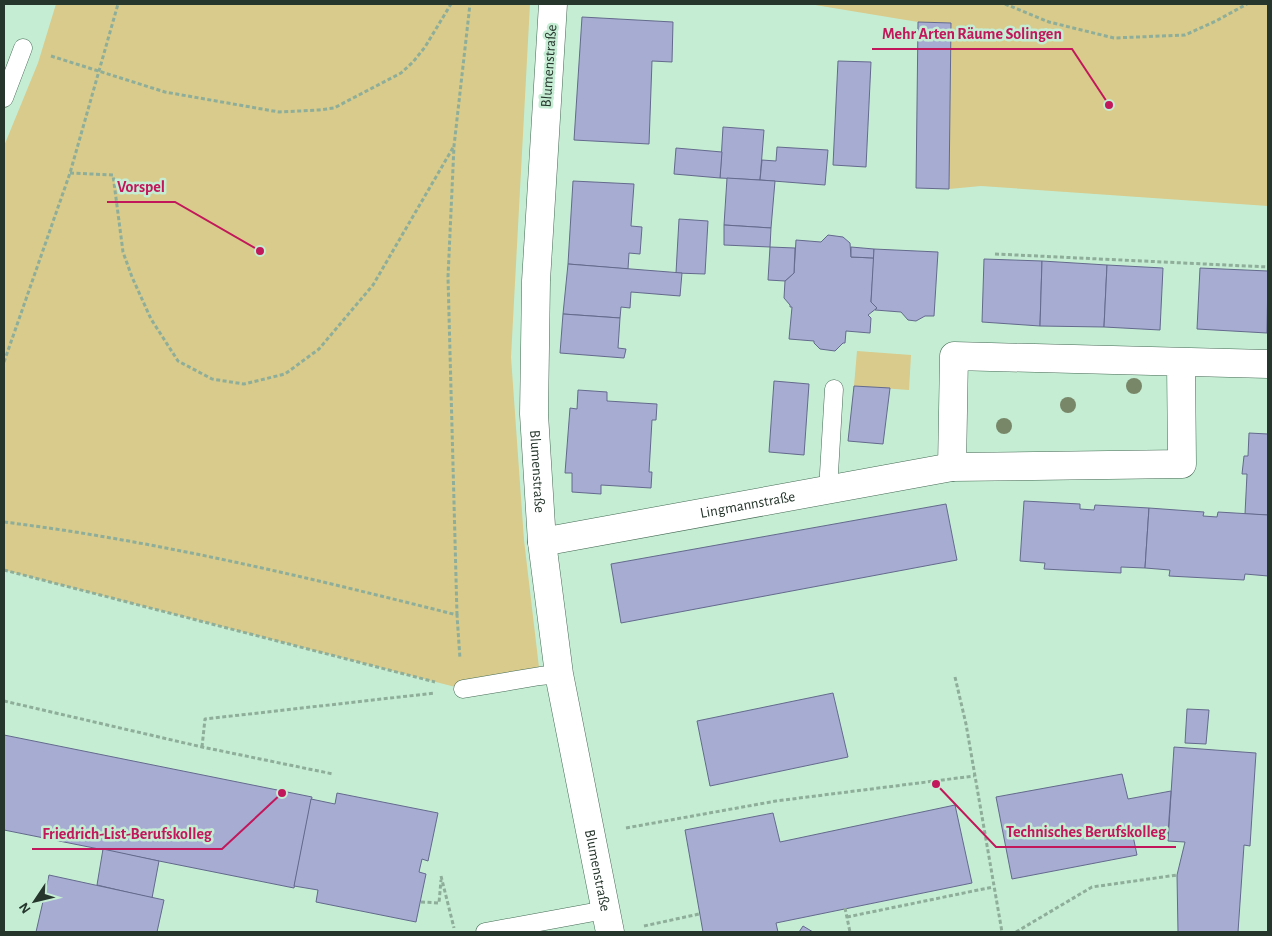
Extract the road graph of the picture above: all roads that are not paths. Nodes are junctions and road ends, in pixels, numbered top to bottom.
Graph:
1 (553, 4) edge
2 (23, 48) dead end
3 (4, 98) edge
4 (1181, 362) junction
5 (1268, 364) edge
6 (834, 389) dead end
7 (952, 467) junction
8 (828, 490) junction
9 (542, 542) junction
10 (559, 674) junction
11 (462, 689) road end
12 (607, 921) edge
13 (485, 932) edge

1 - 9 street, Blumenstraße
2 - 3 lane
4 - 5 street
4 - 7 street, Lingmannstraße
4 - 7 street
6 - 8 lane
7 - 8 street, Lingmannstraße
8 - 9 street, Lingmannstraße
9 - 10 street, Blumenstraße
10 - 11 lane
10 - 12 street, Blumenstraße
12 - 13 lane

